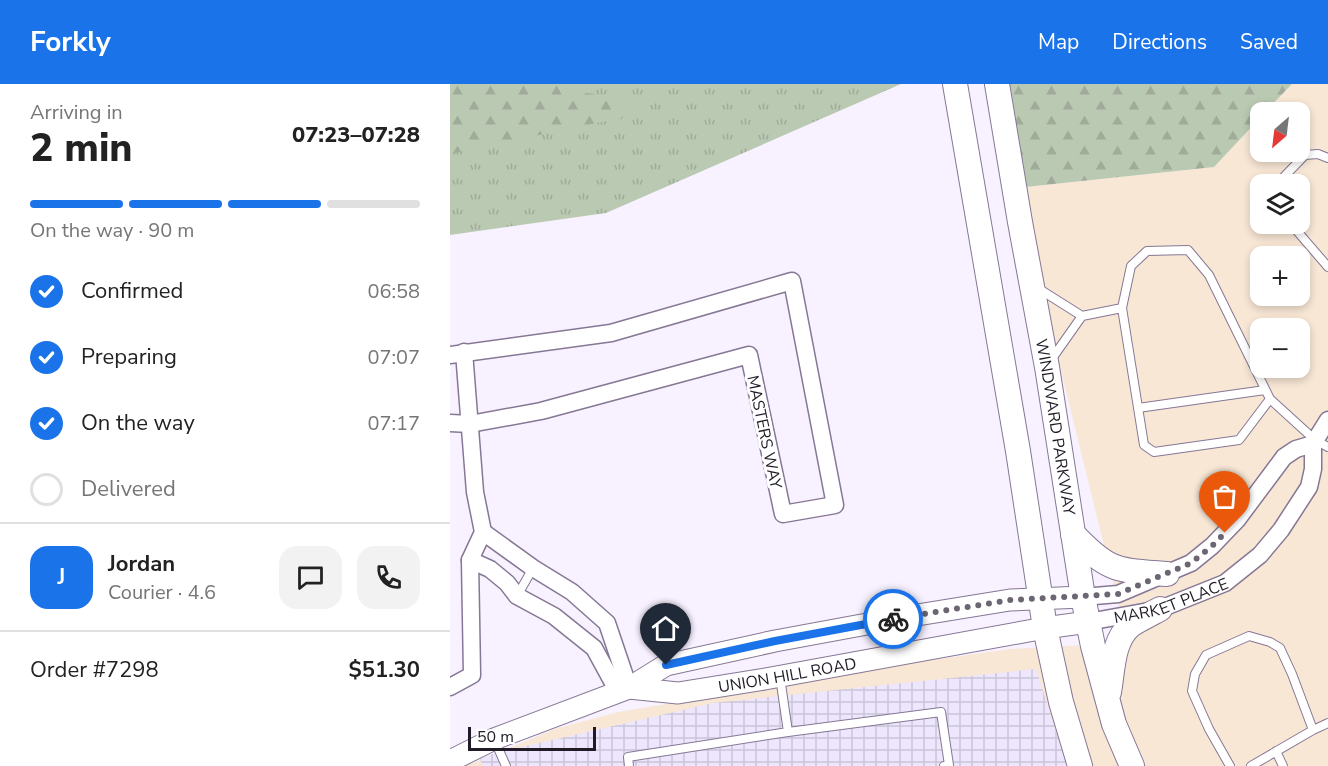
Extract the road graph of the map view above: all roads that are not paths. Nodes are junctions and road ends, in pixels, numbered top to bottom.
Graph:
1 (954, 84) edge
2 (997, 84) edge
3 (1328, 158) edge
4 (1287, 174) edge
5 (1300, 234) edge
6 (1328, 267) edge
7 (1031, 284) junction
8 (1122, 308) junction
9 (1082, 316) junction
10 (457, 353) edge
11 (1047, 367) junction
12 (1265, 390) junction
13 (1270, 399) junction
14 (1138, 408) junction
15 (1328, 420) edge
16 (450, 423) edge
17 (470, 424) junction
18 (1319, 443) edge
19 (483, 532) junction
20 (1073, 534) junction
21 (470, 560) junction
22 (533, 568) junction
23 (1167, 574) junction
24 (517, 596) junction
25 (1083, 597) junction
26 (1041, 599) junction
27 (1161, 609) junction
28 (1088, 622) junction
29 (607, 623) junction
30 (1045, 628) junction
31 (770, 642) junction
32 (594, 648) junction
33 (780, 676) junction
34 (450, 687) edge
35 (623, 690) junction
36 (1107, 700) junction
37 (1328, 723) edge
38 (1313, 730) junction
39 (788, 732) junction
40 (494, 739) junction
41 (1276, 751) junction
42 (450, 761) edge
43 (506, 766) edge
44 (629, 766) edge
45 (944, 766) edge
46 (1080, 766) edge
47 (1132, 766) edge
48 (1230, 766) edge
49 (1251, 766) edge
50 (1283, 766) edge

1 - 26 main road
2 - 7 main road, WINDWARD PARKWAY
3 - 4 lane
5 - 6 lane
7 - 9 lane
7 - 11 main road, WINDWARD PARKWAY
8 - 9 lane
8 - 12 lane
8 - 14 lane
9 - 11 lane
10 - 17 street
10 - 17 street, MASTERS WAY
11 - 20 main road, WINDWARD PARKWAY
12 - 13 lane
12 - 14 lane
13 - 14 lane
13 - 18 lane
15 - 18 street
16 - 17 street, MASTERS WAY
17 - 19 street
18 - 23 street, MARKET PLACE
18 - 27 street, MARKET PLACE
19 - 21 street
19 - 22 street
20 - 23 main road
20 - 25 main road, WINDWARD PARKWAY
21 - 24 street
21 - 34 street
22 - 24 lane
22 - 29 street
23 - 25 street, MARKET PLACE
24 - 32 street
25 - 26 street, UNION HILL ROAD
25 - 28 main road, WINDWARD PARKWAY
26 - 30 main road
26 - 31 street, UNION HILL ROAD
27 - 28 street, MARKET PLACE
27 - 36 main road
28 - 30 street, UNION HILL ROAD
28 - 36 main road, WINDWARD PARKWAY
29 - 32 street
29 - 35 street
30 - 33 street, UNION HILL ROAD
30 - 46 main road
31 - 33 street
31 - 35 street, UNION HILL ROAD
32 - 35 street
33 - 35 street, UNION HILL ROAD
33 - 39 lane
35 - 40 street, UNION HILL ROAD
36 - 47 main road, WINDWARD PARKWAY
37 - 38 lane
38 - 41 lane
38 - 48 lane
39 - 44 lane
39 - 45 lane
40 - 42 street, UNION HILL ROAD
40 - 43 lane
41 - 49 lane
41 - 50 lane

